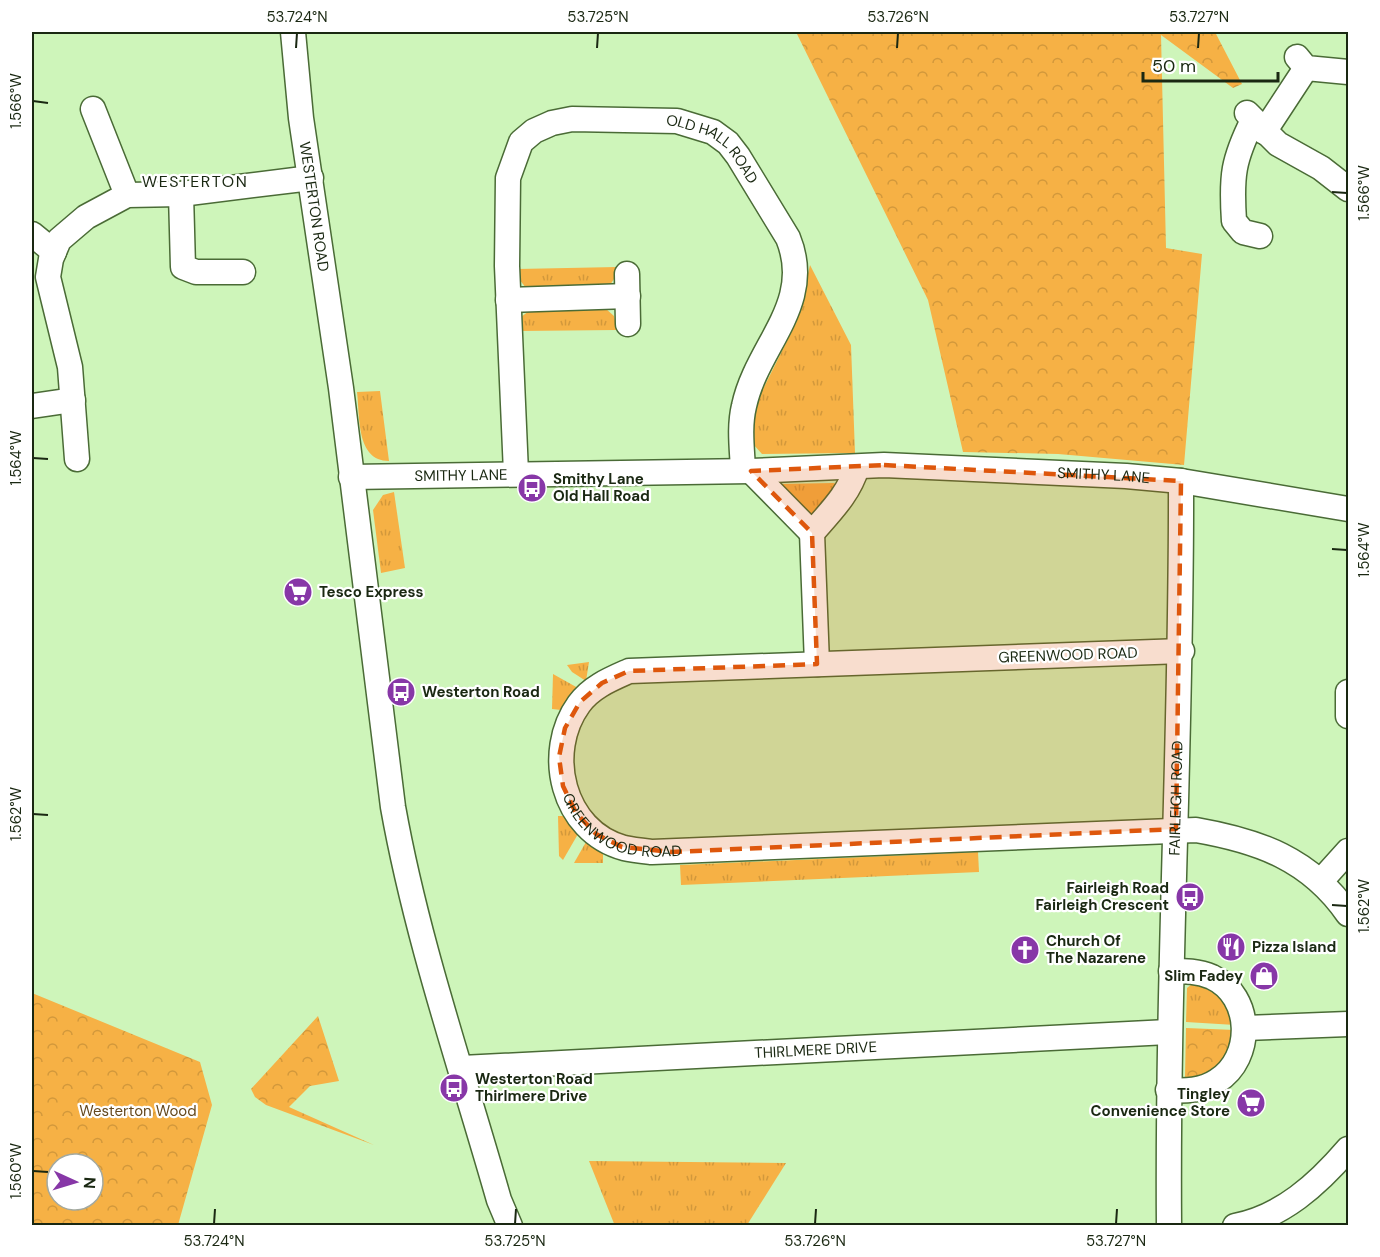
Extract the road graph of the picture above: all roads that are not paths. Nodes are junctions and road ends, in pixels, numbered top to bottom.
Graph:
1 (293, 32) edge
2 (1348, 72) edge
3 (93, 109) dead end
4 (1255, 121) junction
5 (311, 178) junction
6 (1348, 189) edge
7 (181, 194) junction
8 (127, 195) junction
9 (32, 234) edge
10 (1260, 236) dead end
11 (54, 252) junction
12 (243, 272) dead end
13 (508, 300) junction
14 (628, 324) dead end
15 (74, 400) junction
16 (32, 406) edge
17 (77, 459) dead end
18 (857, 467) junction
19 (747, 470) junction
20 (516, 473) junction
21 (351, 477) junction
22 (1181, 481) junction
23 (1348, 509) edge
24 (812, 533) junction
25 (1182, 651) junction
26 (817, 664) junction
27 (1348, 692) edge
28 (1348, 716) edge
29 (1176, 829) junction
30 (1348, 851) edge
31 (1321, 881) junction
32 (1348, 914) edge
33 (1171, 971) junction
34 (1348, 1024) edge
35 (1245, 1028) junction
36 (1168, 1032) junction
37 (462, 1068) junction
38 (1168, 1090) junction
39 (1348, 1149) edge
40 (510, 1226) edge
41 (1168, 1226) edge
42 (1235, 1226) edge

1 - 5 street, WESTERTON ROAD
2 - 4 street
3 - 8 street
4 - 6 street
4 - 10 street
5 - 7 street
5 - 21 street, WESTERTON ROAD
7 - 8 street
7 - 12 street
8 - 11 street
9 - 11 street
11 - 15 street
13 - 14 street
13 - 19 street, OLD HALL ROAD
13 - 20 street, OLD HALL ROAD
15 - 16 street
15 - 17 street
18 - 19 street, SMITHY LANE
18 - 22 street, SMITHY LANE
18 - 24 street
19 - 20 street, SMITHY LANE
19 - 24 street
20 - 21 street, SMITHY LANE
21 - 37 street, WESTERTON ROAD
22 - 23 street, SMITHY LANE
22 - 25 street, FAIRLEIGH ROAD
24 - 26 street
25 - 26 street, GREENWOOD ROAD
25 - 29 street, FAIRLEIGH ROAD
26 - 29 street, GREENWOOD ROAD
27 - 28 street
29 - 31 street, GREENWOOD ROAD
29 - 33 street, FAIRLEIGH ROAD
30 - 31 street
31 - 32 street, GREENWOOD ROAD
33 - 35 street
33 - 36 street, FAIRLEIGH ROAD
34 - 35 street
35 - 38 street
36 - 37 street, THIRLMERE DRIVE
36 - 38 street, FAIRLEIGH ROAD
37 - 40 street, WESTERTON ROAD
38 - 41 street, FAIRLEIGH ROAD
39 - 42 street

